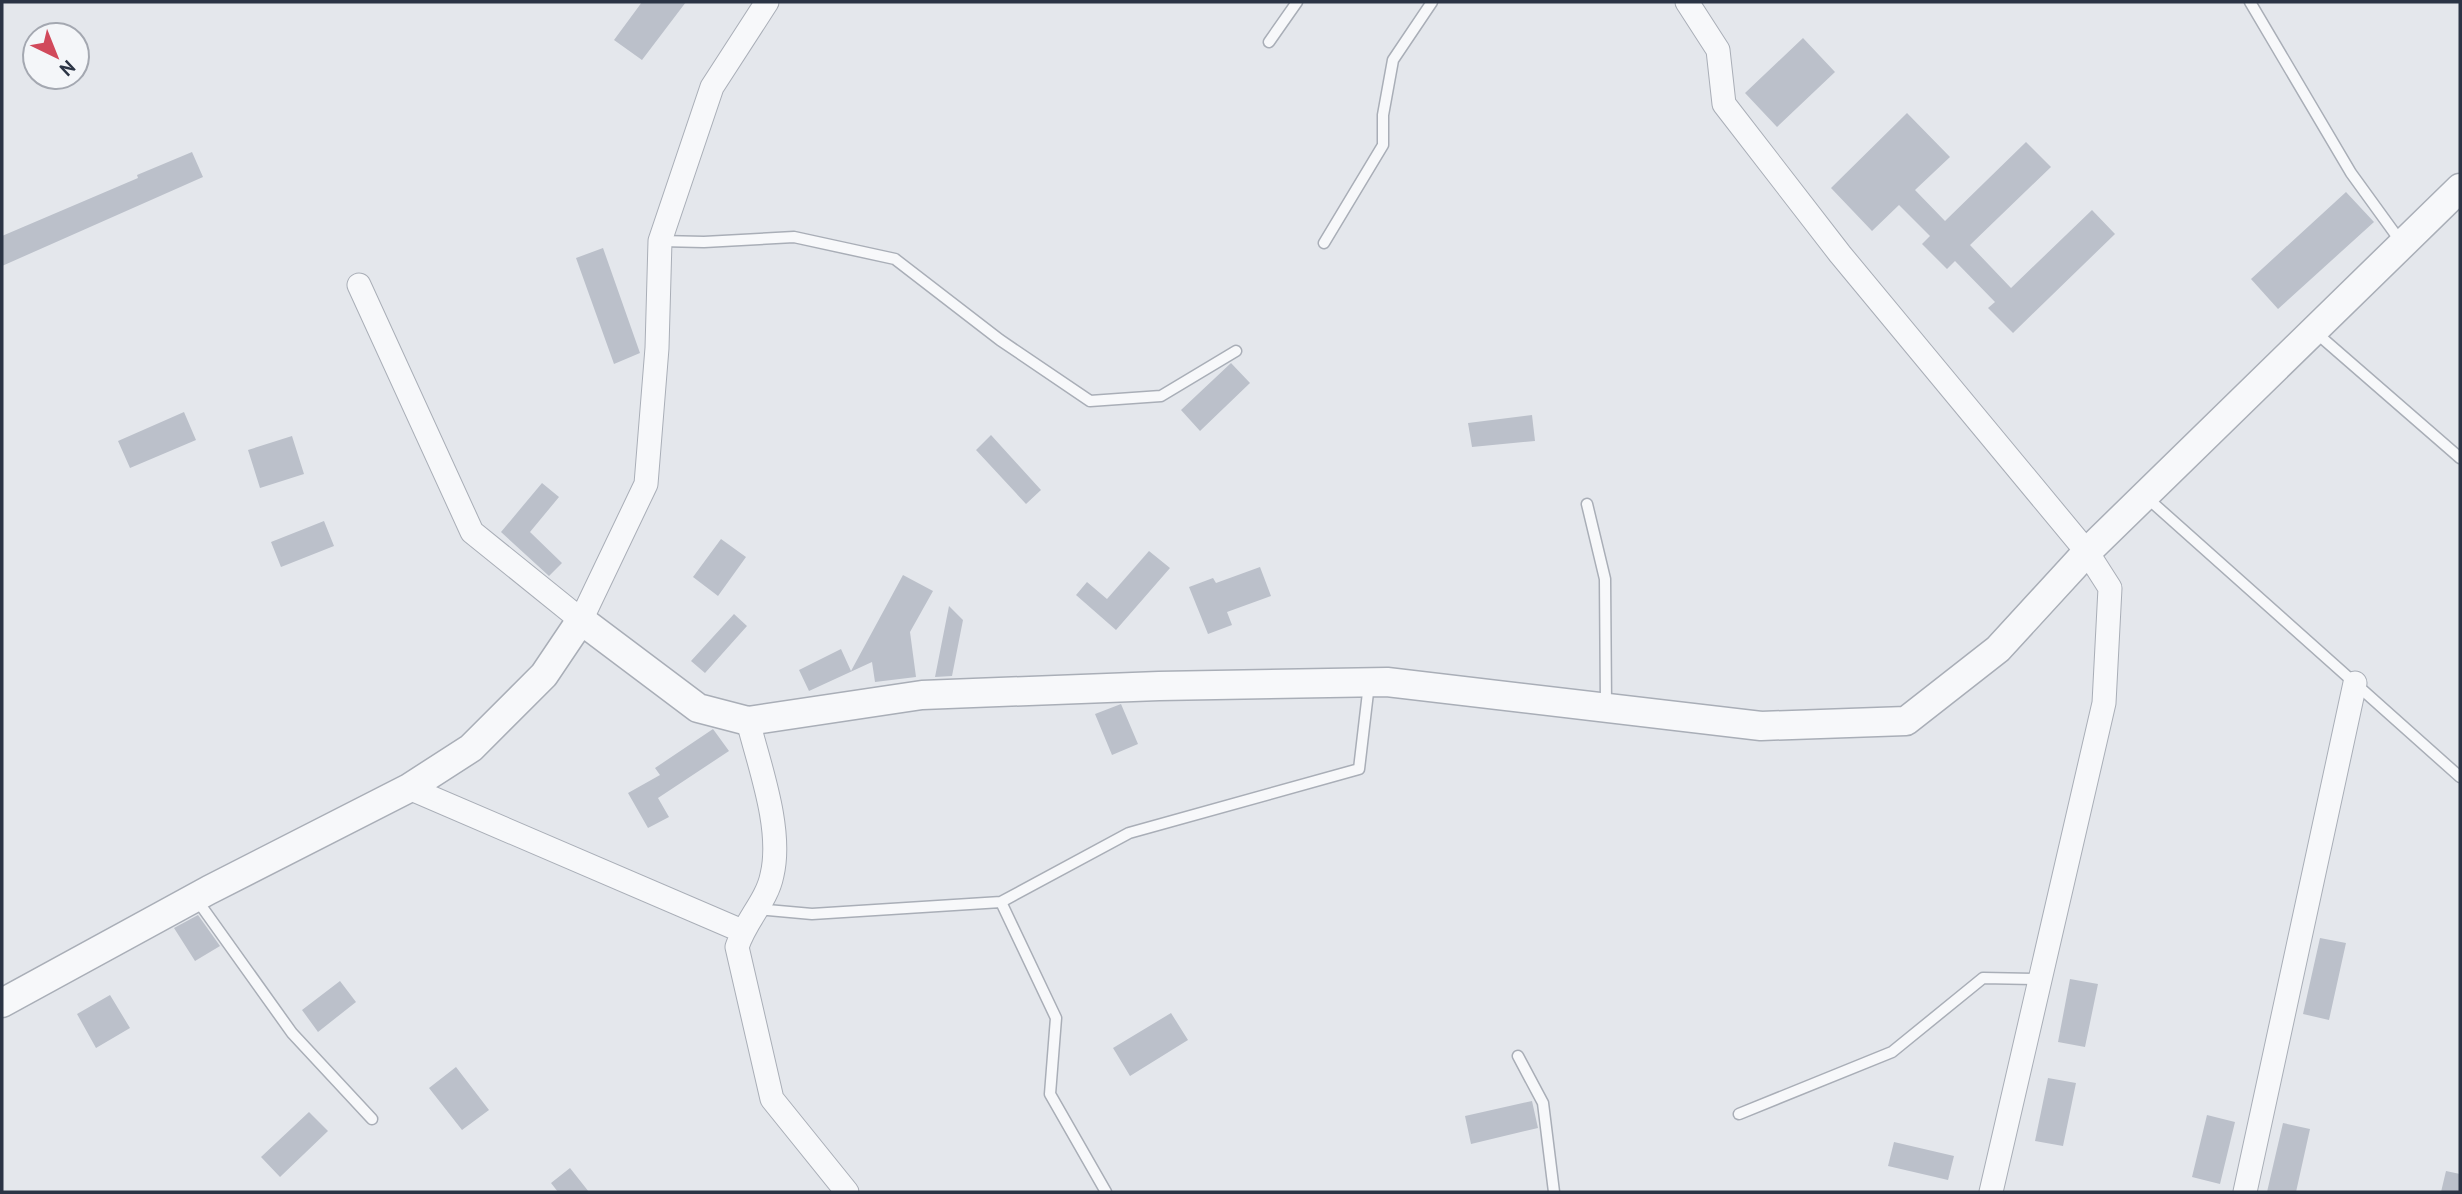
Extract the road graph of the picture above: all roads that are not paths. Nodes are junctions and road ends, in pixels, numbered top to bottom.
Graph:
1 (767, 2) edge
2 (1297, 2) edge
3 (1432, 2) edge
4 (1687, 2) edge
5 (2250, 2) edge
6 (1269, 42) dead end
7 (2460, 188) edge
8 (660, 241) junction
9 (1324, 243) dead end
10 (2402, 245) junction
11 (359, 285) dead end
12 (2314, 331) junction
13 (1236, 351) dead end
14 (2460, 458) edge
15 (2145, 496) junction
16 (1587, 504) dead end
17 (2087, 552) junction
18 (582, 620) junction
19 (1370, 682) junction
20 (2355, 683) junction
21 (1606, 708) junction
22 (748, 721) junction
23 (2460, 777) edge
24 (409, 788) junction
25 (196, 897) junction
26 (1001, 902) junction
27 (756, 909) junction
28 (742, 930) junction
29 (2040, 979) junction
30 (2, 1003) edge
31 (1518, 1056) dead end
32 (1739, 1114) dead end
33 (372, 1119) dead end
34 (847, 1192) edge
35 (1106, 1192) edge
36 (1554, 1192) edge
37 (1991, 1192) edge
38 (2245, 1192) edge

1 - 8 street
2 - 6 lane
3 - 9 lane
4 - 17 street
5 - 10 lane
7 - 10 street
8 - 13 lane
8 - 18 street
10 - 12 street
11 - 18 street
12 - 14 lane
12 - 15 street
15 - 17 street
15 - 20 lane
16 - 21 lane
17 - 21 street
17 - 29 street
18 - 22 street
18 - 24 street
19 - 21 street
19 - 22 street
19 - 26 lane
20 - 23 lane
20 - 38 street
22 - 27 street
24 - 25 street
24 - 28 street
25 - 30 street
25 - 33 lane
26 - 27 lane
26 - 35 lane
27 - 28 street
28 - 34 street
29 - 32 lane
29 - 37 street
31 - 36 lane

